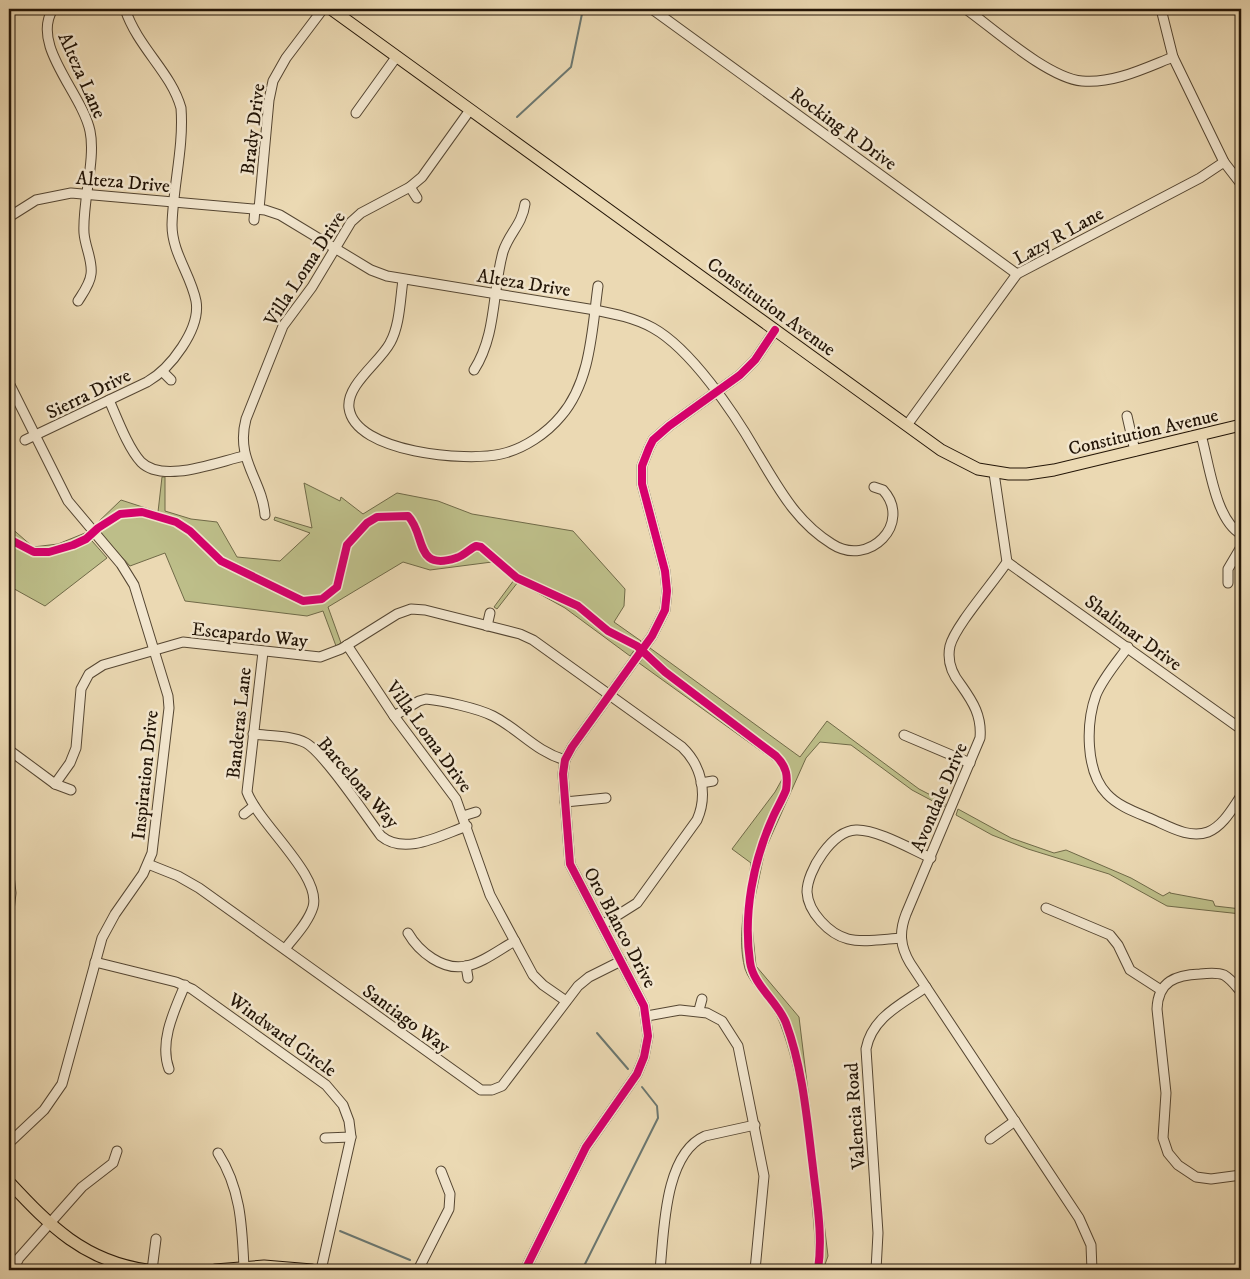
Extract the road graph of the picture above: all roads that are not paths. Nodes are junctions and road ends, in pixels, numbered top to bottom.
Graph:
1 (53, 9) edge
2 (125, 9) edge
3 (323, 9) edge
4 (331, 9) edge
5 (652, 9) edge
6 (966, 9) edge
7 (1161, 9) edge
8 (397, 56) junction
9 (1173, 57) junction
10 (470, 110) junction
11 (356, 112) dead end
12 (1224, 162) junction
13 (1241, 184) edge
14 (410, 187) junction
15 (87, 194) junction
16 (417, 198) dead end
17 (174, 202) junction
18 (525, 204) dead end
19 (257, 209) junction
20 (9, 217) edge
21 (254, 220) dead end
22 (336, 248) junction
23 (1017, 274) junction
24 (403, 280) junction
25 (598, 286) dead end
26 (496, 295) junction
27 (78, 301) dead end
28 (595, 310) junction
29 (775, 330) junction
30 (474, 370) dead end
31 (164, 372) junction
32 (171, 380) dead end
33 (9, 383) edge
34 (716, 393) junction
35 (109, 400) junction
36 (1127, 416) dead end
37 (907, 425) junction
38 (1241, 425) edge
39 (1202, 435) junction
40 (35, 436) junction
41 (25, 440) dead end
42 (1135, 451) junction
43 (244, 456) junction
44 (994, 472) junction
45 (874, 487) dead end
46 (265, 516) dead end
47 (1241, 534) edge
48 (1241, 547) edge
49 (1007, 562) junction
50 (1228, 583) dead end
51 (490, 613) dead end
52 (487, 626) junction
53 (347, 645) junction
54 (1128, 648) junction
55 (154, 649) junction
56 (263, 652) junction
57 (609, 694) junction
58 (394, 716) junction
59 (1241, 730) edge
60 (253, 734) junction
61 (904, 736) dead end
62 (9, 750) edge
63 (565, 760) junction
64 (970, 763) junction
65 (713, 781) dead end
66 (702, 783) junction
67 (55, 784) junction
68 (71, 790) dead end
69 (1241, 796) edge
70 (606, 798) dead end
71 (565, 802) junction
72 (254, 806) junction
73 (476, 812) dead end
74 (244, 814) dead end
75 (463, 816) junction
76 (467, 826) junction
77 (931, 858) junction
78 (148, 864) junction
79 (9, 876) edge
80 (19, 876) dead end
81 (325, 897) dead end
82 (315, 898) junction
83 (1046, 908) dead end
84 (9, 911) edge
85 (602, 925) junction
86 (408, 933) dead end
87 (901, 938) junction
88 (515, 941) junction
89 (285, 950) junction
90 (621, 961) junction
91 (95, 962) junction
92 (466, 966) junction
93 (468, 978) dead end
94 (185, 986) junction
95 (926, 987) junction
96 (1161, 990) junction
97 (1241, 992) edge
98 (702, 999) dead end
99 (566, 1001) junction
100 (699, 1010) junction
101 (647, 1016) junction
102 (169, 1069) dead end
103 (1015, 1121) junction
104 (755, 1125) junction
105 (351, 1137) junction
106 (325, 1138) dead end
107 (990, 1139) dead end
108 (9, 1143) edge
109 (117, 1151) dead end
110 (218, 1153) dead end
111 (441, 1171) dead end
112 (1241, 1175) edge
113 (9, 1182) edge
114 (49, 1224) junction
115 (156, 1239) dead end
116 (121, 1268) edge
117 (244, 1268) junction
118 (13, 1270) edge
119 (147, 1270) edge
120 (152, 1270) edge
121 (215, 1270) edge
122 (312, 1270) edge
123 (321, 1270) edge
124 (418, 1270) edge
125 (525, 1270) edge
126 (660, 1270) edge
127 (755, 1270) edge
128 (876, 1270) edge
129 (1092, 1270) edge

1 - 15 street, Alteza Lane
2 - 17 street, Sierra Drive
3 - 19 street, Brady Drive
4 - 8 main road, Constitution Avenue
5 - 23 street, Rocking R Drive
6 - 9 street
7 - 9 street
8 - 10 main road, Constitution Avenue
8 - 11 street
9 - 12 street
10 - 14 street, Villa Loma Drive
10 - 29 main road, Constitution Avenue
12 - 13 street
12 - 23 street, Lazy R Lane
14 - 16 street
14 - 22 street, Villa Loma Drive
15 - 17 street, Alteza Drive
15 - 20 street, Alteza Drive
15 - 27 street, Alteza Lane
17 - 19 street, Alteza Drive
17 - 31 street, Sierra Drive
18 - 26 street
19 - 21 street, Brady Drive
19 - 22 street, Alteza Drive
22 - 24 street, Alteza Drive
22 - 43 street, Villa Loma Drive
23 - 37 street, Lazy R Lane
24 - 26 street, Alteza Drive
24 - 28 street
25 - 28 street
26 - 28 street, Alteza Drive
26 - 30 street
28 - 34 street, Alteza Drive
29 - 34 street, Oro Blanco Drive
29 - 37 main road, Constitution Avenue
31 - 32 street
31 - 35 street, Sierra Drive
33 - 40 street, Inspiration Drive
34 - 45 street, Alteza Drive
34 - 57 street, Oro Blanco Drive
35 - 40 street, Sierra Drive
35 - 43 street
36 - 42 street
37 - 44 main road, Constitution Avenue
38 - 39 main road, Constitution Avenue
39 - 42 main road, Constitution Avenue
39 - 47 street
40 - 41 street, Sierra Drive
40 - 55 street, Inspiration Drive
42 - 44 main road, Constitution Avenue
43 - 46 street, Villa Loma Drive
44 - 49 street
48 - 50 street
49 - 54 street, Shalimar Drive
49 - 64 street, Avondale Drive
51 - 52 street
52 - 53 street, Escapardo Way
52 - 57 street, Escapardo Way
53 - 56 street, Escapardo Way
53 - 58 street, Villa Loma Drive
54 - 59 street, Shalimar Drive
54 - 69 street
55 - 56 street, Escapardo Way
55 - 67 street, Escapardo Way
55 - 78 street, Inspiration Drive
56 - 60 street, Banderas Lane
57 - 63 street, Oro Blanco Drive
57 - 66 street, Escapardo Way
58 - 63 street
58 - 75 street, Villa Loma Drive
60 - 72 street, Banderas Lane
60 - 76 street, Barcelona Way
61 - 64 street
62 - 67 street
63 - 71 street, Oro Blanco Drive
64 - 77 street, Avondale Drive
65 - 66 street
66 - 85 street, Escapardo Way
67 - 68 street
70 - 71 street
71 - 85 street, Oro Blanco Drive
72 - 74 street
72 - 82 street, Banderas Lane
73 - 75 street
75 - 76 street, Villa Loma Drive
76 - 88 street, Villa Loma Drive
77 - 87 street, Avondale Drive
77 - 87 street
78 - 89 street, Santiago Way
78 - 91 street, Inspiration Drive
79 - 80 street
79 - 84 street
81 - 82 street
82 - 89 street
83 - 96 street
85 - 90 street, Oro Blanco Drive
86 - 92 street
87 - 95 street
88 - 92 street
88 - 99 street, Villa Loma Drive
89 - 99 street, Santiago Way
90 - 99 street, Santiago Way
90 - 101 street, Oro Blanco Drive
91 - 94 street, Windward Circle
91 - 108 street, Inspiration Drive
92 - 93 street
94 - 102 street
94 - 105 street, Windward Circle
95 - 103 street
95 - 128 street, Valencia Road
96 - 97 street
96 - 112 street
98 - 100 street
100 - 101 street
100 - 104 street
101 - 125 street, Oro Blanco Drive
103 - 107 street
103 - 129 street
104 - 126 street
104 - 127 street
105 - 106 street
105 - 123 street, Windward Circle
109 - 114 street
110 - 117 street
111 - 124 street
113 - 114 main road
114 - 116 main road
114 - 118 street
115 - 120 street
116 - 119 main road
117 - 121 main road
117 - 122 main road

